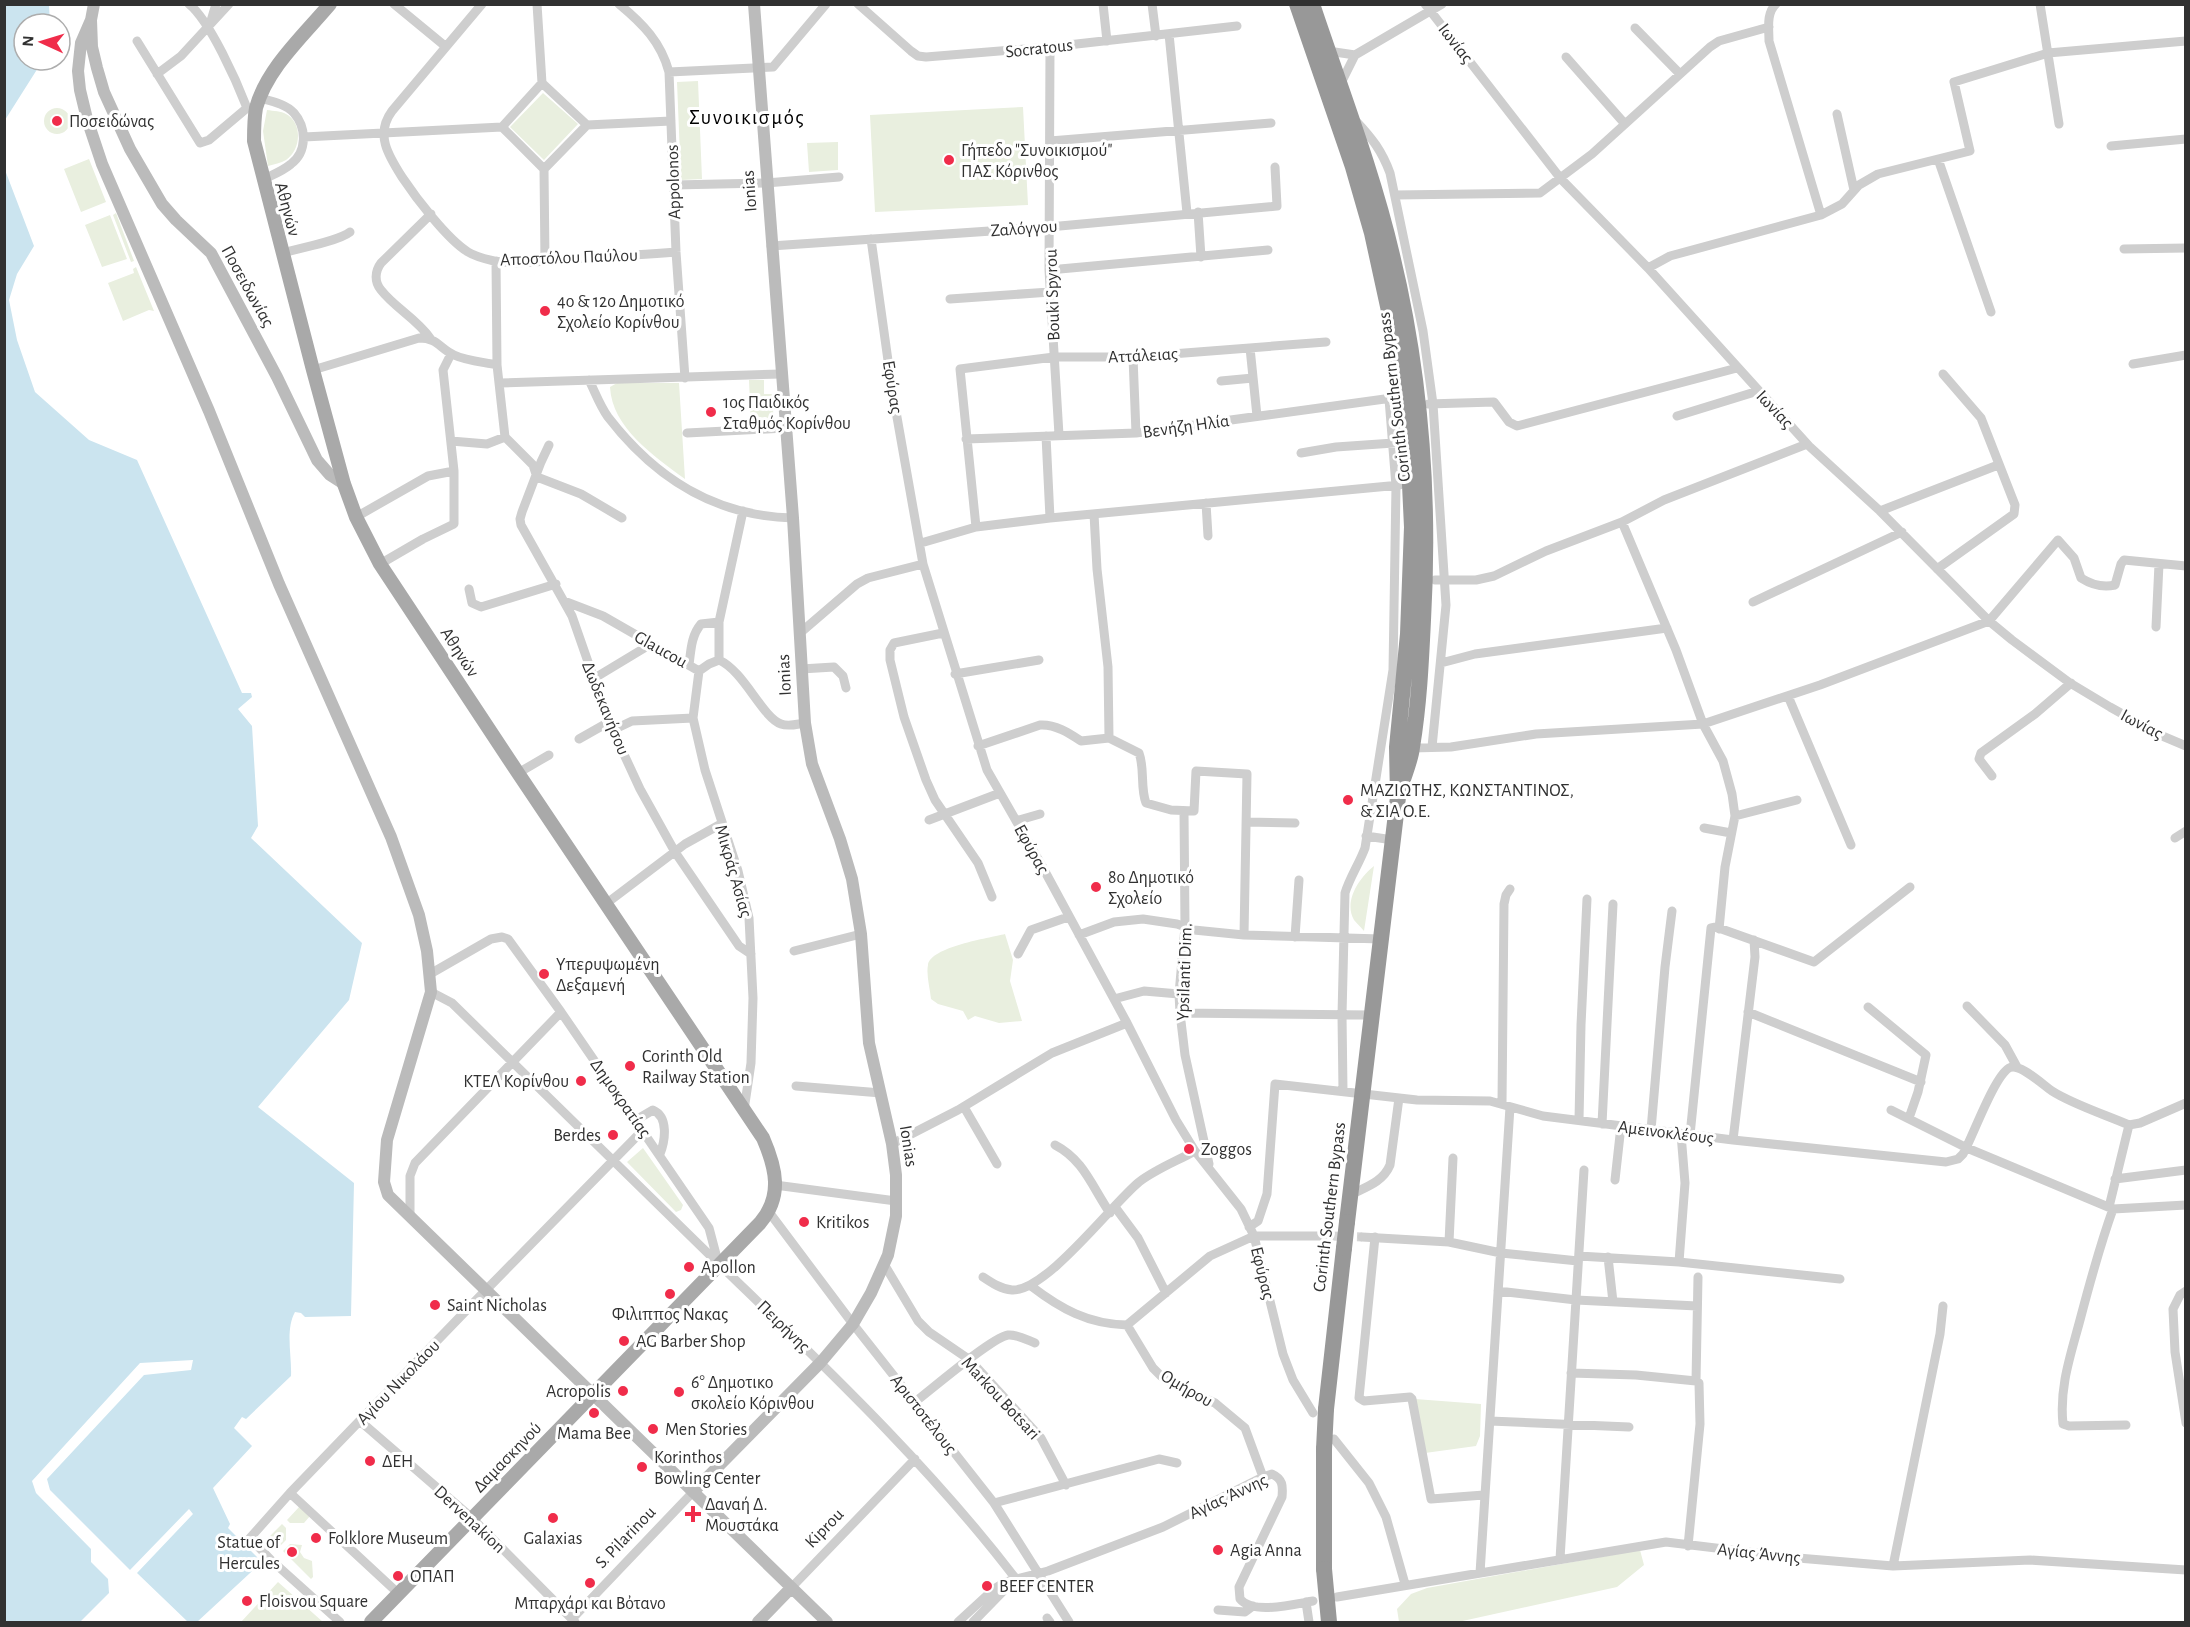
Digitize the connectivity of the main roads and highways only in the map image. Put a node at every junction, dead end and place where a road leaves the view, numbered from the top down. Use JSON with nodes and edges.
{"nodes":[{"id":1,"x":330,"y":4,"type":"edge"},
{"id":2,"x":1297,"y":4,"type":"edge"},
{"id":3,"x":1312,"y":4,"type":"edge"},
{"id":4,"x":1417,"y":482,"type":"junction"},
{"id":5,"x":1398,"y":797,"type":"junction"},
{"id":6,"x":719,"y":1264,"type":"joint"},
{"id":7,"x":371,"y":1623,"type":"edge"},
{"id":8,"x":1329,"y":1623,"type":"edge"}],
"edges":[{"from":1,"to":6,"type":"main road","name":"Αθηνών"},
{"from":2,"to":4,"type":"highway","name":"Corinth Southern Bypass"},
{"from":3,"to":4,"type":"highway","name":"Corinth Southern Bypass"},
{"from":4,"to":5,"type":"highway","name":"Corinth Southern Bypass"},
{"from":4,"to":5,"type":"highway","name":"Corinth Southern Bypass"},
{"from":5,"to":8,"type":"highway","name":"Corinth Southern Bypass","bridge":true},
{"from":6,"to":7,"type":"main road","name":"Δαμασκηνού"}]}
